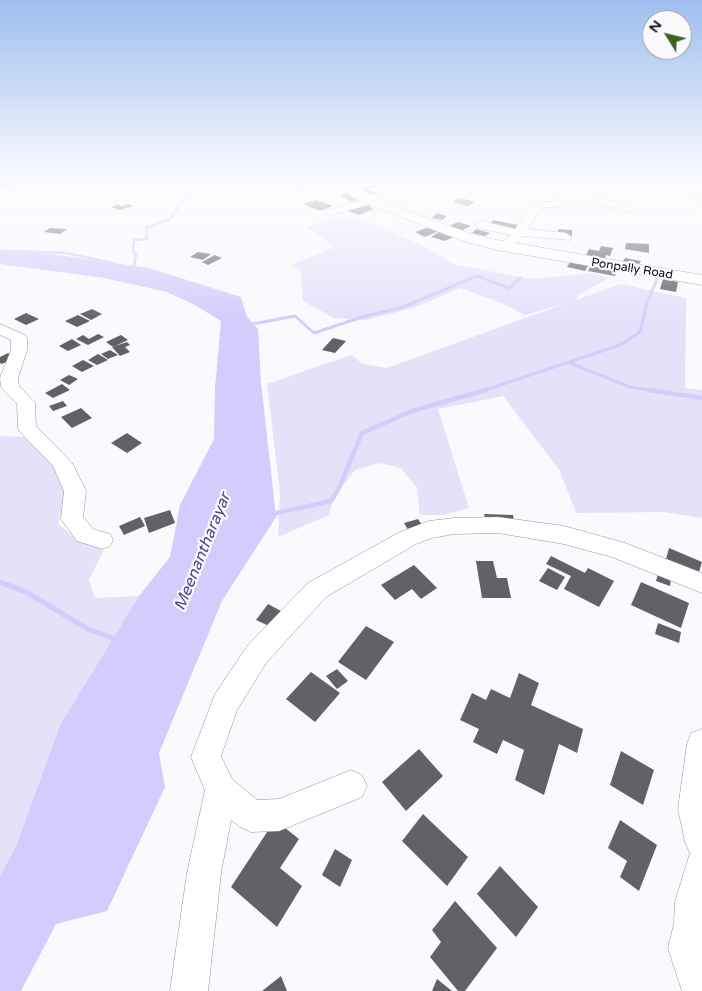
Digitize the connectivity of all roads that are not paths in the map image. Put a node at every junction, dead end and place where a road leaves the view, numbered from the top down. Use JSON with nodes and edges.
{"nodes":[{"id":1,"x":446,"y":229,"type":"edge"},
{"id":2,"x":504,"y":229,"type":"edge"},
{"id":3,"x":521,"y":229,"type":"edge"},
{"id":4,"x":519,"y":232,"type":"junction"},
{"id":5,"x":566,"y":237,"type":"dead end"},
{"id":6,"x":505,"y":247,"type":"junction"},
{"id":7,"x":702,"y":280,"type":"edge"},
{"id":8,"x":0,"y":329,"type":"edge"},
{"id":9,"x":5,"y":384,"type":"edge"},
{"id":10,"x":102,"y":540,"type":"dead end"},
{"id":11,"x":702,"y":582,"type":"edge"},
{"id":12,"x":702,"y":744,"type":"edge"},
{"id":13,"x":351,"y":786,"type":"dead end"},
{"id":14,"x":221,"y":790,"type":"junction"},
{"id":15,"x":702,"y":842,"type":"edge"},
{"id":16,"x":702,"y":865,"type":"edge"},
{"id":17,"x":189,"y":991,"type":"edge"},
{"id":18,"x":701,"y":991,"type":"edge"}],
"edges":[{"from":1,"to":6,"type":"main road","name":"Ponpally Road"},
{"from":2,"to":4,"type":"street"},
{"from":3,"to":4,"type":"street"},
{"from":4,"to":5,"type":"street"},
{"from":4,"to":6,"type":"street"},
{"from":6,"to":7,"type":"main road","name":"Ponpally Road"},
{"from":8,"to":9,"type":"street"},
{"from":9,"to":10,"type":"street"},
{"from":11,"to":14,"type":"street"},
{"from":12,"to":15,"type":"street"},
{"from":13,"to":14,"type":"street"},
{"from":14,"to":17,"type":"street"},
{"from":16,"to":18,"type":"street"}]}
